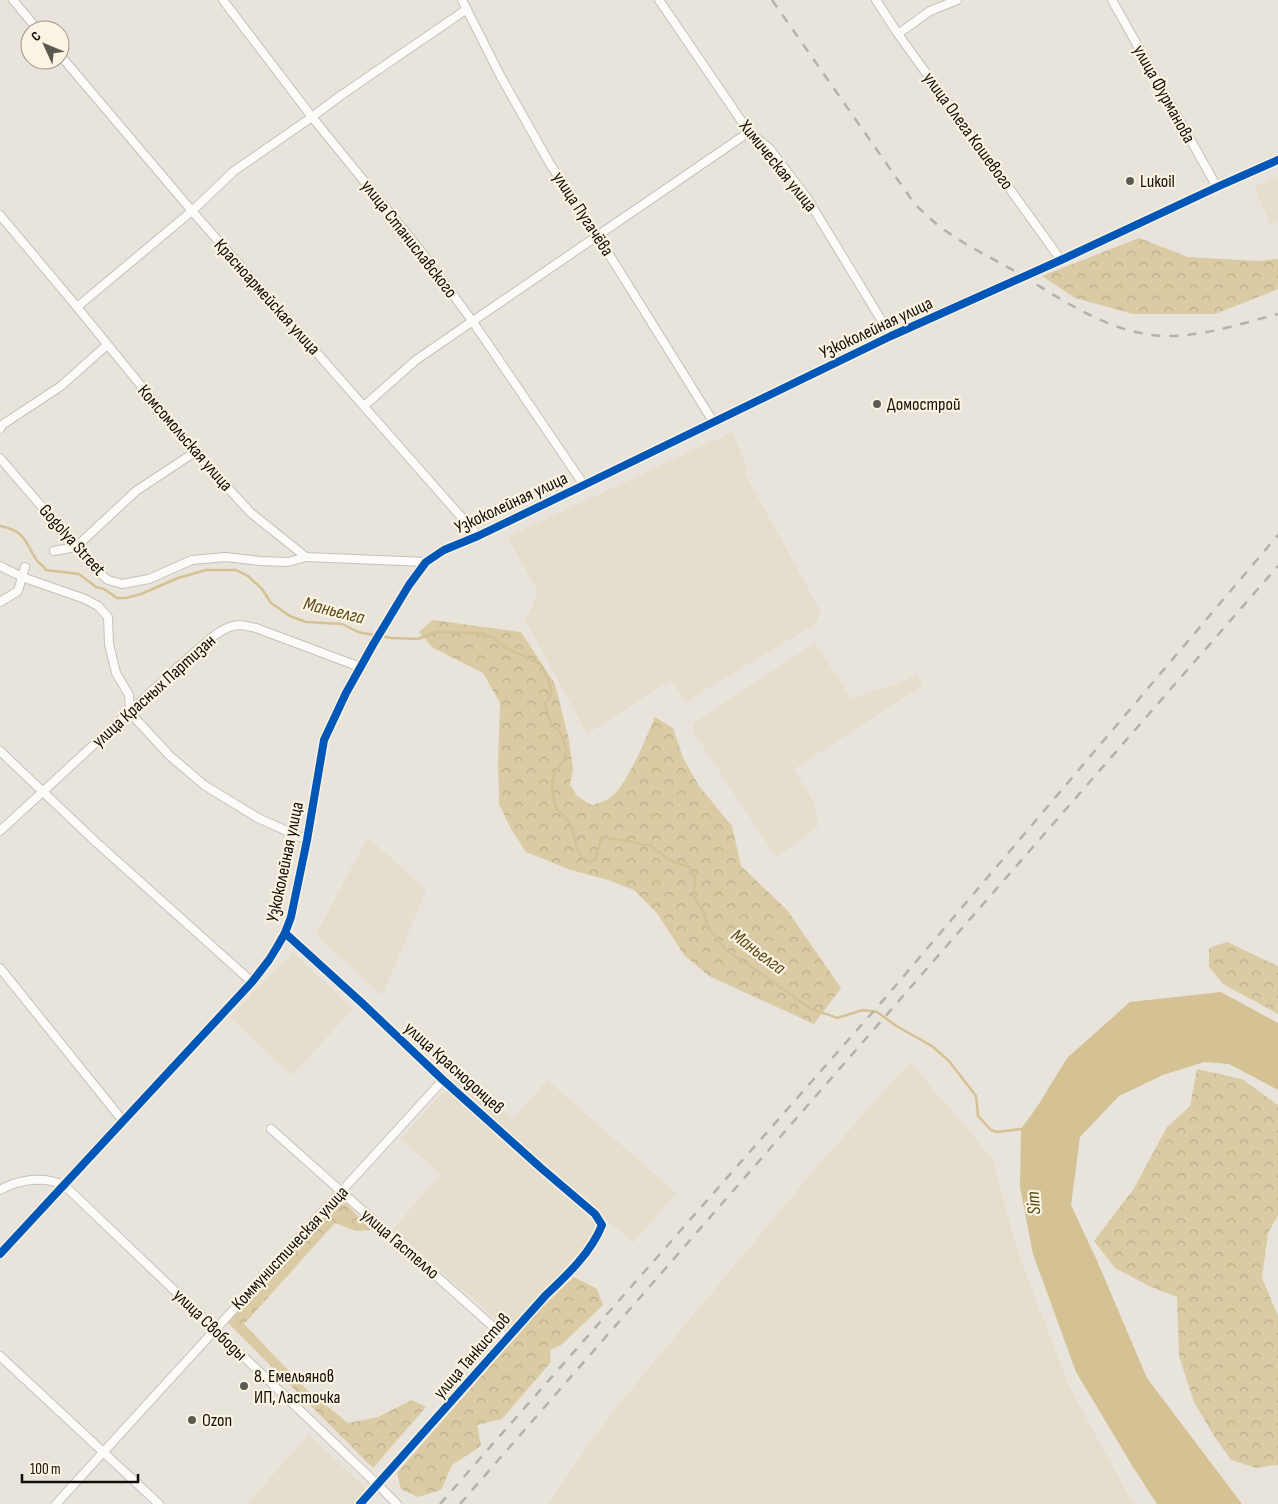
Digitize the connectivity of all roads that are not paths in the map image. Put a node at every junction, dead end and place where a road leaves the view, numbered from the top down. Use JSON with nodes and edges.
{"nodes":[{"id":1,"x":13,"y":0,"type":"edge"},
{"id":2,"x":223,"y":0,"type":"edge"},
{"id":3,"x":462,"y":0,"type":"edge"},
{"id":4,"x":659,"y":0,"type":"edge"},
{"id":5,"x":876,"y":0,"type":"edge"},
{"id":6,"x":957,"y":0,"type":"edge"},
{"id":7,"x":1112,"y":0,"type":"edge"},
{"id":8,"x":467,"y":9,"type":"junction"},
{"id":9,"x":30,"y":20,"type":"edge"},
{"id":10,"x":898,"y":34,"type":"junction"},
{"id":11,"x":70,"y":67,"type":"edge"},
{"id":12,"x":312,"y":117,"type":"junction"},
{"id":13,"x":749,"y":132,"type":"junction"},
{"id":14,"x":1278,"y":160,"type":"edge"},
{"id":15,"x":1216,"y":187,"type":"junction"},
{"id":16,"x":192,"y":211,"type":"junction"},
{"id":17,"x":0,"y":215,"type":"edge"},
{"id":18,"x":597,"y":235,"type":"junction"},
{"id":19,"x":1061,"y":260,"type":"junction"},
{"id":20,"x":77,"y":307,"type":"junction"},
{"id":21,"x":473,"y":322,"type":"junction"},
{"id":22,"x":892,"y":336,"type":"junction"},
{"id":23,"x":107,"y":345,"type":"junction"},
{"id":24,"x":364,"y":406,"type":"junction"},
{"id":25,"x":714,"y":423,"type":"junction"},
{"id":26,"x":0,"y":428,"type":"edge"},
{"id":27,"x":195,"y":452,"type":"junction"},
{"id":28,"x":0,"y":458,"type":"edge"},
{"id":29,"x":584,"y":485,"type":"junction"},
{"id":30,"x":478,"y":536,"type":"junction"},
{"id":31,"x":76,"y":547,"type":"junction"},
{"id":32,"x":54,"y":551,"type":"dead end"},
{"id":33,"x":306,"y":557,"type":"junction"},
{"id":34,"x":426,"y":562,"type":"junction"},
{"id":35,"x":0,"y":566,"type":"edge"},
{"id":36,"x":25,"y":567,"type":"dead end"},
{"id":37,"x":22,"y":577,"type":"junction"},
{"id":38,"x":0,"y":602,"type":"edge"},
{"id":39,"x":360,"y":667,"type":"junction"},
{"id":40,"x":130,"y":710,"type":"junction"},
{"id":41,"x":0,"y":751,"type":"edge"},
{"id":42,"x":43,"y":792,"type":"junction"},
{"id":43,"x":0,"y":831,"type":"edge"},
{"id":44,"x":307,"y":840,"type":"junction"},
{"id":45,"x":285,"y":933,"type":"junction"},
{"id":46,"x":0,"y":968,"type":"edge"},
{"id":47,"x":252,"y":982,"type":"junction"},
{"id":48,"x":443,"y":1080,"type":"junction"},
{"id":49,"x":123,"y":1121,"type":"junction"},
{"id":50,"x":271,"y":1129,"type":"dead end"},
{"id":51,"x":64,"y":1185,"type":"junction"},
{"id":52,"x":0,"y":1190,"type":"edge"},
{"id":53,"x":341,"y":1192,"type":"junction"},
{"id":54,"x":602,"y":1225,"type":"joint"},
{"id":55,"x":0,"y":1254,"type":"edge"},
{"id":56,"x":214,"y":1330,"type":"junction"},
{"id":57,"x":507,"y":1339,"type":"junction"},
{"id":58,"x":0,"y":1356,"type":"edge"},
{"id":59,"x":104,"y":1452,"type":"junction"},
{"id":60,"x":378,"y":1485,"type":"junction"},
{"id":61,"x":56,"y":1504,"type":"edge"},
{"id":62,"x":159,"y":1504,"type":"edge"},
{"id":63,"x":360,"y":1504,"type":"edge"},
{"id":64,"x":397,"y":1504,"type":"edge"}],
"edges":[{"from":1,"to":9,"type":"street"},
{"from":2,"to":12,"type":"street","name":"улица Станиславского"},
{"from":3,"to":8,"type":"street","name":"улица Пугачёва"},
{"from":4,"to":13,"type":"street","name":"Химическая улица"},
{"from":5,"to":10,"type":"street","name":"улица Олега Кошевого"},
{"from":6,"to":10,"type":"street"},
{"from":7,"to":15,"type":"street","name":"улица Фурманова"},
{"from":8,"to":12,"type":"street"},
{"from":8,"to":18,"type":"street","name":"улица Пугачёва"},
{"from":10,"to":19,"type":"street","name":"улица Олега Кошевого"},
{"from":11,"to":16,"type":"street","name":"Красноармейская улица"},
{"from":12,"to":16,"type":"street"},
{"from":12,"to":21,"type":"street","name":"улица Станиславского"},
{"from":13,"to":18,"type":"street"},
{"from":13,"to":22,"type":"street","name":"Химическая улица"},
{"from":14,"to":15,"type":"street","name":"Узкоколейная улица"},
{"from":15,"to":19,"type":"street","name":"Узкоколейная улица"},
{"from":16,"to":20,"type":"street"},
{"from":16,"to":24,"type":"street","name":"Красноармейская улица"},
{"from":17,"to":20,"type":"street","name":"Комсомольская улица"},
{"from":18,"to":21,"type":"street"},
{"from":18,"to":25,"type":"street","name":"улица Пугачёва"},
{"from":19,"to":22,"type":"street","name":"Узкоколейная улица"},
{"from":20,"to":23,"type":"street","name":"Комсомольская улица"},
{"from":21,"to":24,"type":"street"},
{"from":21,"to":29,"type":"street","name":"улица Станиславского"},
{"from":22,"to":25,"type":"street","name":"Узкоколейная улица"},
{"from":23,"to":26,"type":"street"},
{"from":23,"to":27,"type":"street","name":"Комсомольская улица"},
{"from":24,"to":30,"type":"street","name":"Красноармейская улица"},
{"from":25,"to":29,"type":"street","name":"Узкоколейная улица"},
{"from":27,"to":31,"type":"street"},
{"from":27,"to":33,"type":"street","name":"Комсомольская улица"},
{"from":28,"to":31,"type":"street","name":"Gogolya Street"},
{"from":29,"to":30,"type":"street","name":"Узкоколейная улица"},
{"from":30,"to":34,"type":"street","name":"Узкоколейная улица"},
{"from":31,"to":32,"type":"street"},
{"from":31,"to":33,"type":"street","name":"Gogolya Street"},
{"from":33,"to":34,"type":"street"},
{"from":34,"to":39,"type":"street","name":"Узкоколейная улица"},
{"from":35,"to":37,"type":"street"},
{"from":36,"to":37,"type":"street"},
{"from":37,"to":38,"type":"street"},
{"from":37,"to":40,"type":"street"},
{"from":39,"to":40,"type":"street","name":"улица Красных Партизан"},
{"from":39,"to":44,"type":"street","name":"Узкоколейная улица"},
{"from":40,"to":42,"type":"street","name":"улица Красных Партизан"},
{"from":40,"to":44,"type":"street"},
{"from":41,"to":42,"type":"street"},
{"from":42,"to":43,"type":"street","name":"улица Красных Партизан"},
{"from":42,"to":47,"type":"street"},
{"from":44,"to":45,"type":"street","name":"Узкоколейная улица"},
{"from":45,"to":47,"type":"street","name":"Узкоколейная улица"},
{"from":45,"to":48,"type":"street","name":"улица Краснодонцев"},
{"from":46,"to":49,"type":"street"},
{"from":47,"to":49,"type":"street","name":"Узкоколейная улица"},
{"from":48,"to":53,"type":"street","name":"Коммунистическая улица"},
{"from":48,"to":54,"type":"street","name":"улица Краснодонцев"},
{"from":49,"to":51,"type":"street","name":"Узкоколейная улица"},
{"from":50,"to":53,"type":"street","name":"улица Гастелло"},
{"from":51,"to":52,"type":"street"},
{"from":51,"to":55,"type":"street","name":"Узкоколейная улица"},
{"from":51,"to":56,"type":"street","name":"улица Свободы"},
{"from":53,"to":56,"type":"street","name":"Коммунистическая улица"},
{"from":53,"to":57,"type":"street","name":"улица Гастелло"},
{"from":54,"to":57,"type":"street","name":"улица Танкистов"},
{"from":56,"to":59,"type":"street","name":"Коммунистическая улица"},
{"from":56,"to":60,"type":"street","name":"улица Свободы"},
{"from":57,"to":60,"type":"street","name":"улица Танкистов"},
{"from":58,"to":59,"type":"street"},
{"from":59,"to":61,"type":"street","name":"Коммунистическая улица"},
{"from":59,"to":62,"type":"street"},
{"from":60,"to":63,"type":"street","name":"улица Танкистов"},
{"from":60,"to":64,"type":"street","name":"улица Свободы"}]}
